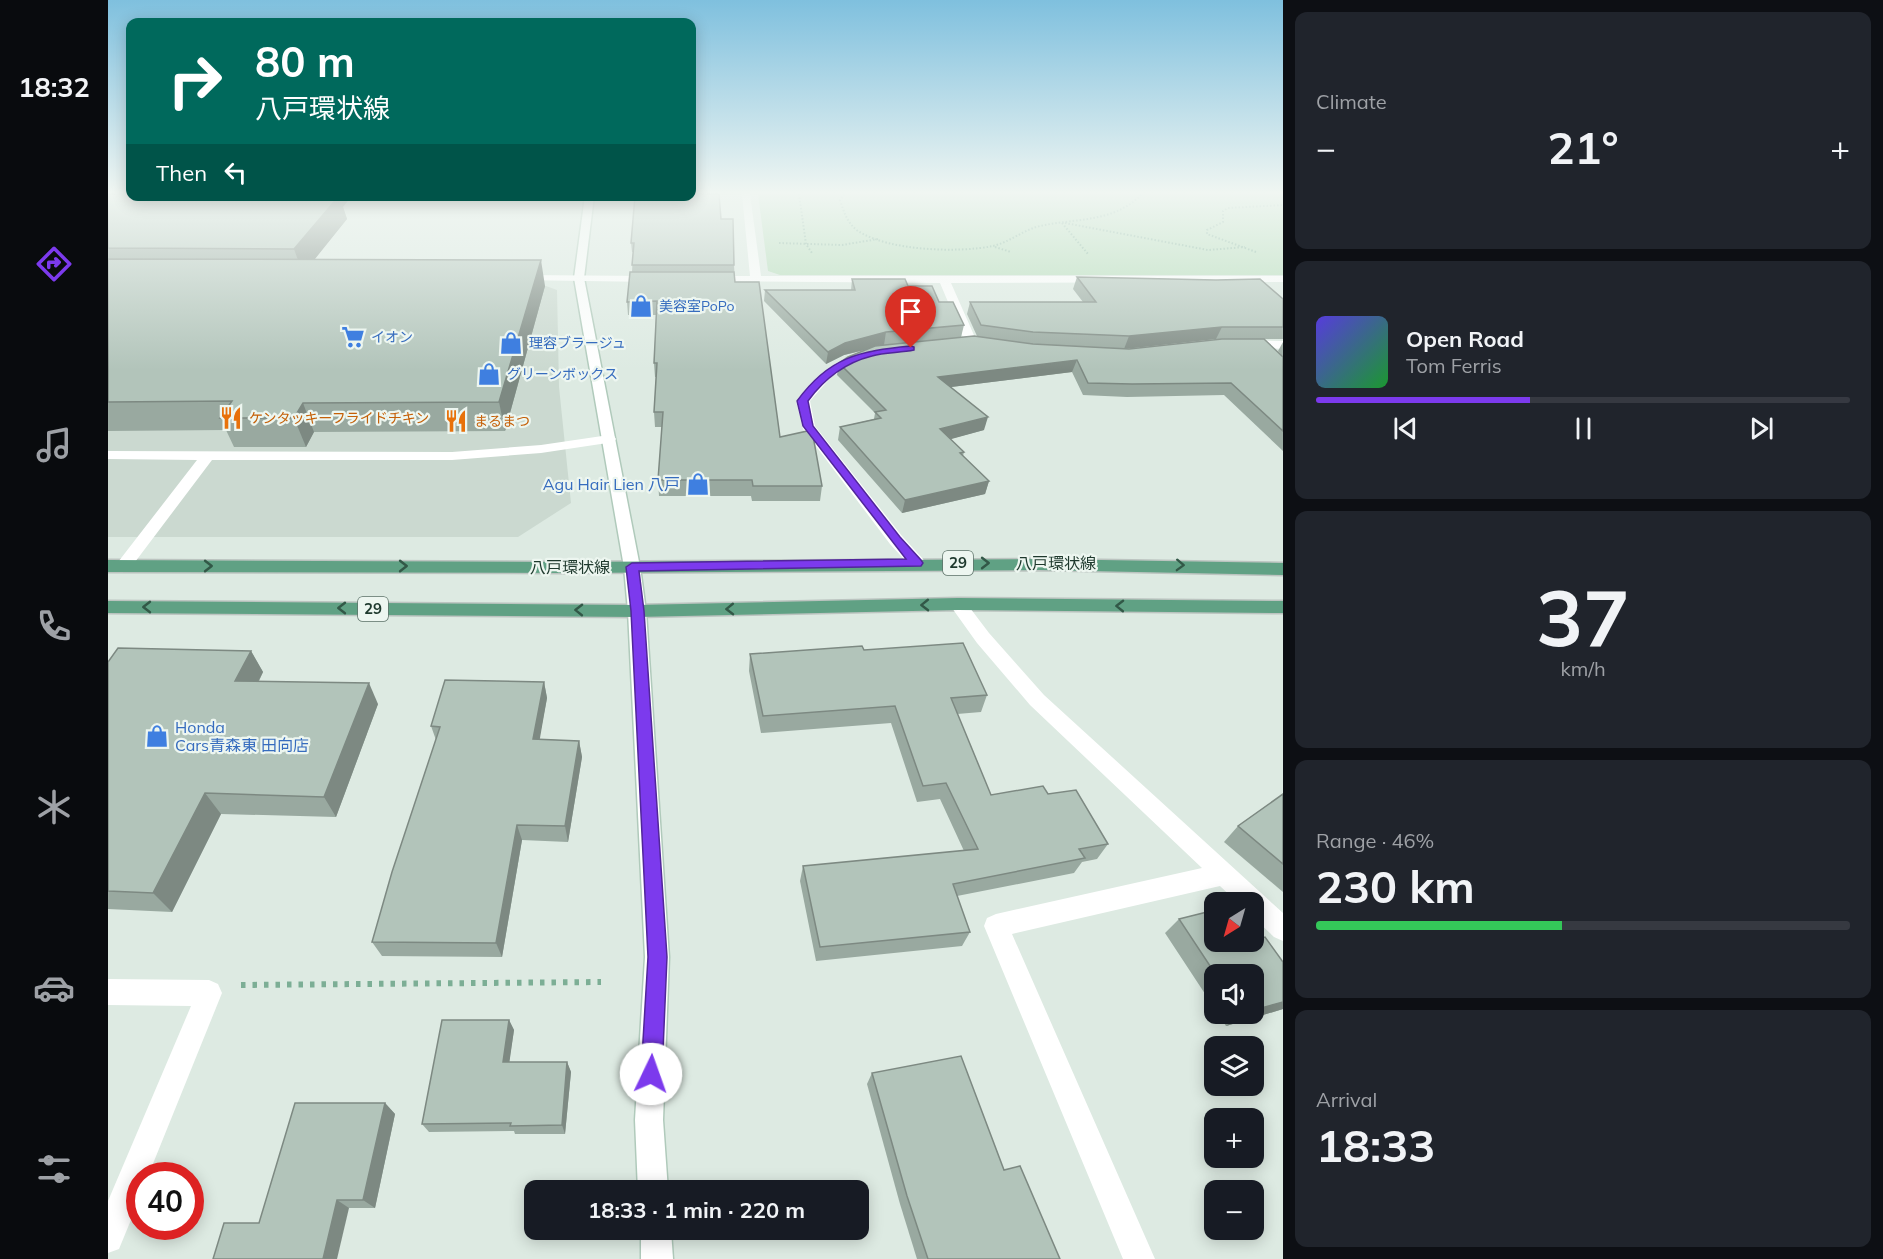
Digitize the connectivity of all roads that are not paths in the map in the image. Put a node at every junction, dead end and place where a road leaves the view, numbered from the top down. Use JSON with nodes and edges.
{"nodes":[{"id":1,"x":582,"y":253,"type":"edge"},
{"id":2,"x":753,"y":253,"type":"edge"},
{"id":3,"x":579,"y":278,"type":"junction"},
{"id":4,"x":515,"y":279,"type":"edge"},
{"id":5,"x":666,"y":279,"type":"edge"},
{"id":6,"x":700,"y":279,"type":"edge"},
{"id":7,"x":1283,"y":279,"type":"edge"},
{"id":8,"x":756,"y":280,"type":"junction"},
{"id":9,"x":944,"y":280,"type":"junction"},
{"id":10,"x":971,"y":343,"type":"edge"},
{"id":11,"x":1261,"y":344,"type":"junction"},
{"id":12,"x":1239,"y":345,"type":"edge"},
{"id":13,"x":1283,"y":345,"type":"edge"},
{"id":14,"x":870,"y":353,"type":"edge"},
{"id":15,"x":1276,"y":358,"type":"edge"},
{"id":16,"x":609,"y":439,"type":"junction"},
{"id":17,"x":108,"y":455,"type":"edge"},
{"id":18,"x":208,"y":455,"type":"junction"},
{"id":19,"x":917,"y":563,"type":"junction"},
{"id":20,"x":115,"y":566,"type":"edge"},
{"id":21,"x":632,"y":567,"type":"junction"},
{"id":22,"x":1283,"y":569,"type":"edge"},
{"id":23,"x":958,"y":604,"type":"junction"},
{"id":24,"x":108,"y":607,"type":"edge"},
{"id":25,"x":1283,"y":607,"type":"edge"},
{"id":26,"x":637,"y":611,"type":"junction"},
{"id":27,"x":1224,"y":874,"type":"junction"},
{"id":28,"x":1283,"y":929,"type":"edge"},
{"id":29,"x":108,"y":992,"type":"edge"},
{"id":30,"x":652,"y":1180,"type":"edge"},
{"id":31,"x":108,"y":1238,"type":"edge"},
{"id":32,"x":656,"y":1240,"type":"edge"},
{"id":33,"x":657,"y":1259,"type":"edge"},
{"id":34,"x":1139,"y":1259,"type":"edge"}],
"edges":[{"from":1,"to":3,"type":"street"},
{"from":2,"to":8,"type":"street"},
{"from":3,"to":4,"type":"street"},
{"from":3,"to":5,"type":"street"},
{"from":3,"to":16,"type":"street"},
{"from":6,"to":8,"type":"street"},
{"from":7,"to":9,"type":"street"},
{"from":8,"to":9,"type":"street"},
{"from":9,"to":10,"type":"street"},
{"from":11,"to":12,"type":"street"},
{"from":11,"to":13,"type":"street"},
{"from":11,"to":15,"type":"street"},
{"from":14,"to":19,"type":"street"},
{"from":16,"to":18,"type":"street"},
{"from":16,"to":21,"type":"street"},
{"from":17,"to":18,"type":"street"},
{"from":18,"to":20,"type":"street"},
{"from":19,"to":21,"type":"main road","name":"八戸環状線","number":"29"},
{"from":19,"to":22,"type":"main road","name":"八戸環状線","number":"29","one_way":true},
{"from":20,"to":21,"type":"main road","name":"八戸環状線","number":"29","one_way":true},
{"from":21,"to":26,"type":"street"},
{"from":25,"to":23,"type":"main road","number":"29","one_way":true},
{"from":23,"to":26,"type":"main road","number":"29","one_way":true},
{"from":23,"to":27,"type":"street"},
{"from":26,"to":24,"type":"main road","number":"29","one_way":true},
{"from":26,"to":30,"type":"street"},
{"from":27,"to":28,"type":"street"},
{"from":27,"to":34,"type":"street"},
{"from":29,"to":31,"type":"street"},
{"from":32,"to":33,"type":"street"}]}
